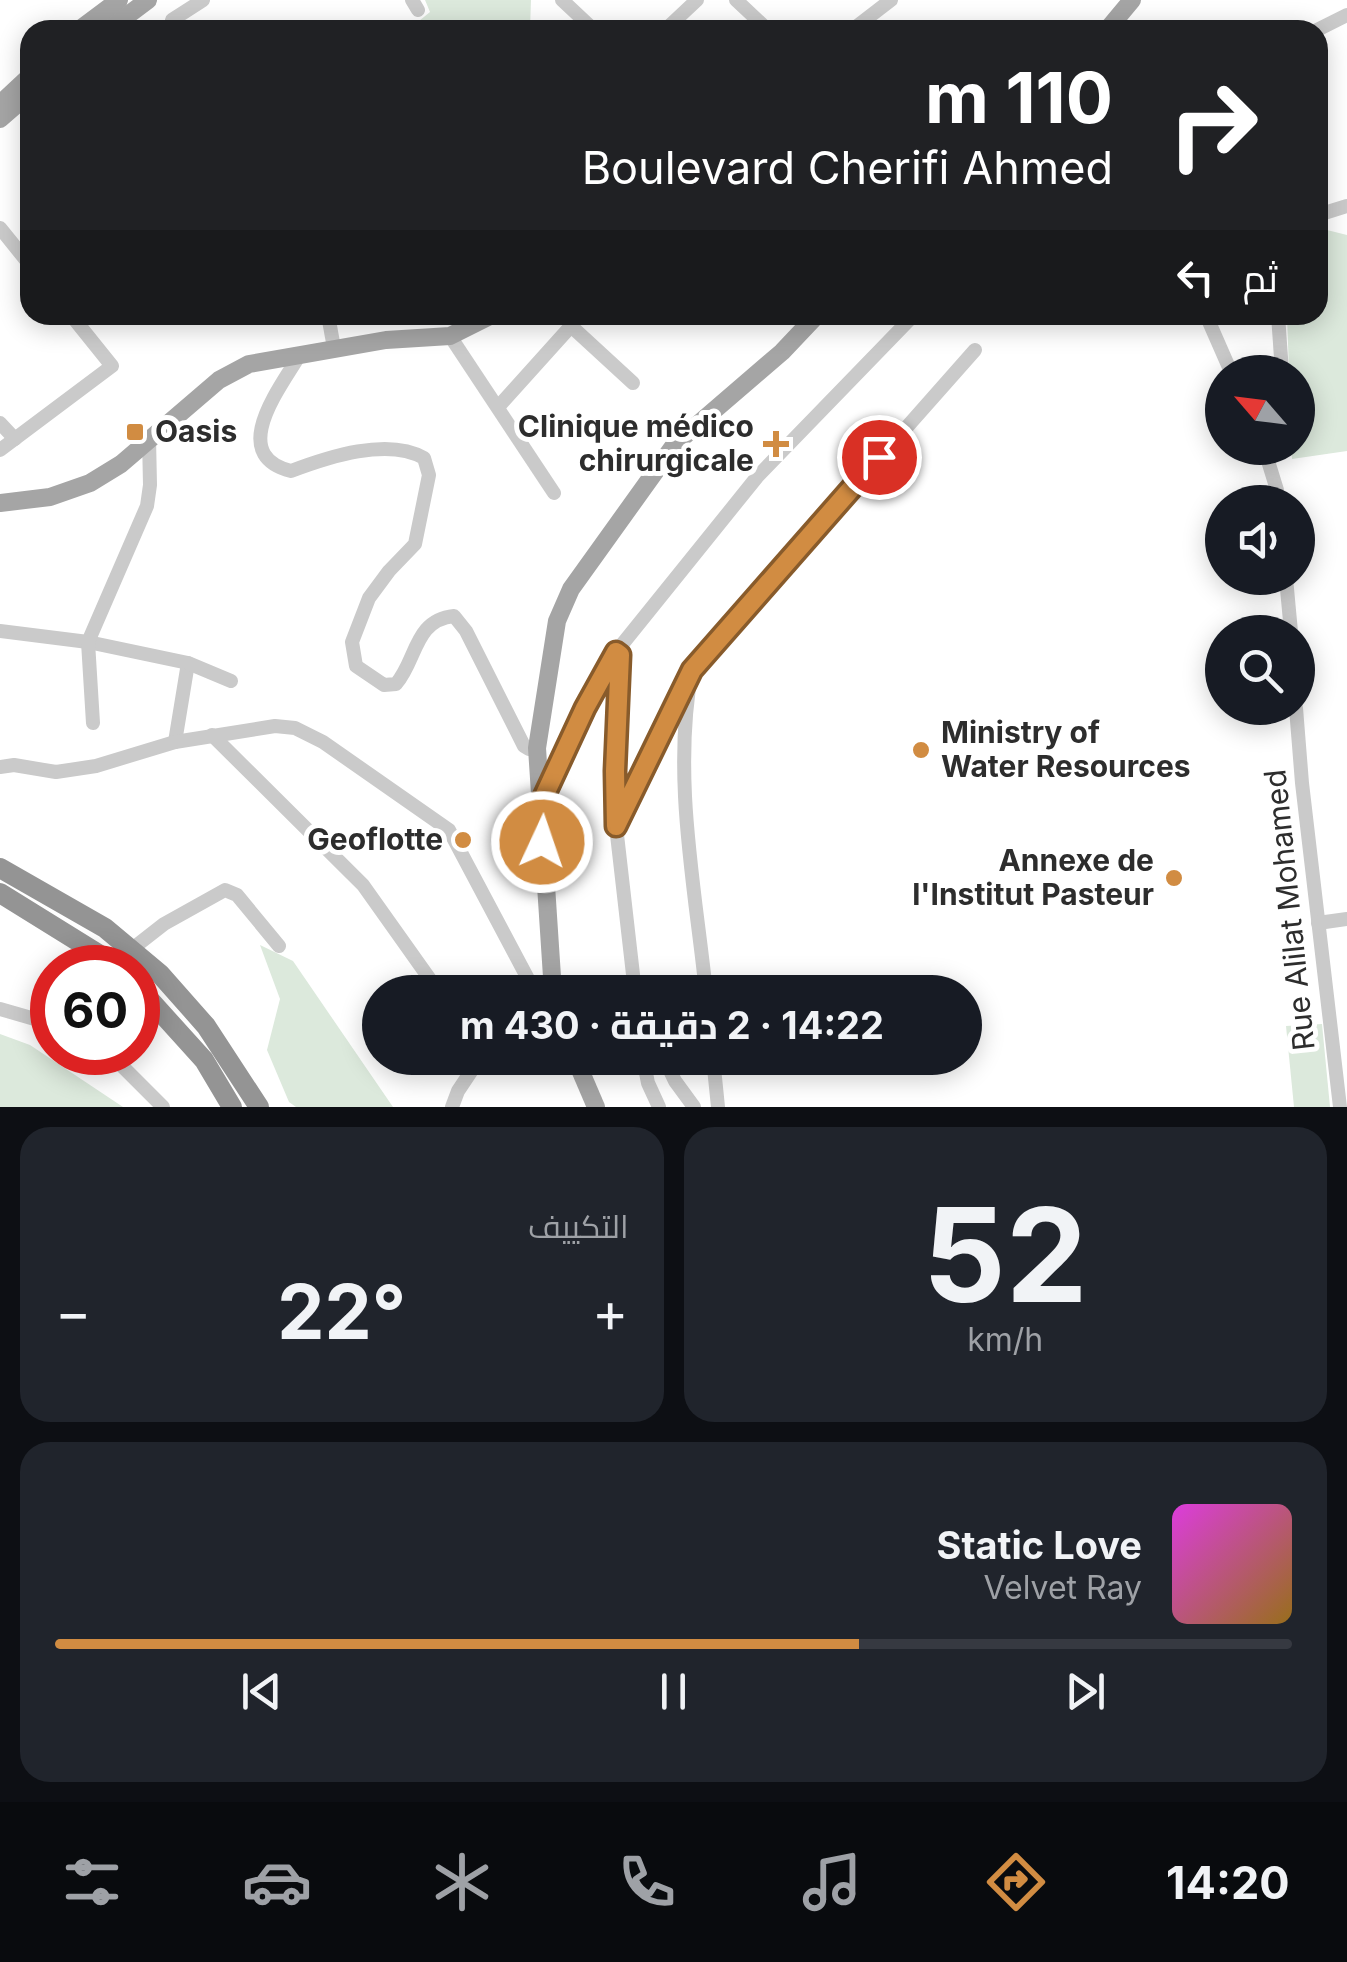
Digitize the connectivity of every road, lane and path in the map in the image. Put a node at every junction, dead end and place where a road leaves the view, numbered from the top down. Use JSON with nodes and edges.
{"nodes":[{"id":1,"x":119,"y":0,"type":"edge"},
{"id":2,"x":148,"y":0,"type":"edge"},
{"id":3,"x":203,"y":0,"type":"edge"},
{"id":4,"x":562,"y":0,"type":"edge"},
{"id":5,"x":697,"y":0,"type":"edge"},
{"id":6,"x":736,"y":0,"type":"edge"},
{"id":7,"x":891,"y":0,"type":"edge"},
{"id":8,"x":1132,"y":0,"type":"edge"},
{"id":9,"x":92,"y":20,"type":"edge"},
{"id":10,"x":121,"y":20,"type":"edge"},
{"id":11,"x":172,"y":20,"type":"edge"},
{"id":12,"x":583,"y":20,"type":"edge"},
{"id":13,"x":676,"y":20,"type":"edge"},
{"id":14,"x":757,"y":20,"type":"edge"},
{"id":15,"x":865,"y":20,"type":"edge"},
{"id":16,"x":1115,"y":20,"type":"edge"},
{"id":17,"x":20,"y":85,"type":"edge"},
{"id":18,"x":20,"y":102,"type":"edge"},
{"id":19,"x":0,"y":104,"type":"edge"},
{"id":20,"x":0,"y":120,"type":"edge"},
{"id":21,"x":0,"y":228,"type":"edge"},
{"id":22,"x":20,"y":253,"type":"edge"},
{"id":23,"x":78,"y":325,"type":"edge"},
{"id":24,"x":330,"y":325,"type":"edge"},
{"id":25,"x":472,"y":325,"type":"edge"},
{"id":26,"x":570,"y":325,"type":"edge"},
{"id":27,"x":579,"y":325,"type":"edge"},
{"id":28,"x":808,"y":325,"type":"edge"},
{"id":29,"x":904,"y":325,"type":"edge"},
{"id":30,"x":1210,"y":325,"type":"edge"},
{"id":31,"x":1279,"y":325,"type":"edge"},
{"id":32,"x":450,"y":336,"type":"junction"},
{"id":33,"x":334,"y":348,"type":"junction"},
{"id":34,"x":975,"y":350,"type":"dead end"},
{"id":35,"x":1224,"y":355,"type":"edge"},
{"id":36,"x":1281,"y":355,"type":"edge"},
{"id":37,"x":299,"y":356,"type":"junction"},
{"id":38,"x":634,"y":383,"type":"dead end"},
{"id":39,"x":498,"y":406,"type":"junction"},
{"id":40,"x":0,"y":423,"type":"edge"},
{"id":41,"x":14,"y":438,"type":"junction"},
{"id":42,"x":149,"y":438,"type":"junction"},
{"id":43,"x":0,"y":450,"type":"edge"},
{"id":44,"x":554,"y":493,"type":"dead end"},
{"id":45,"x":0,"y":502,"type":"edge"},
{"id":46,"x":0,"y":631,"type":"edge"},
{"id":47,"x":88,"y":642,"type":"junction"},
{"id":48,"x":616,"y":652,"type":"junction"},
{"id":49,"x":188,"y":663,"type":"junction"},
{"id":50,"x":692,"y":670,"type":"junction"},
{"id":51,"x":231,"y":681,"type":"dead end"},
{"id":52,"x":93,"y":723,"type":"dead end"},
{"id":53,"x":1298,"y":725,"type":"edge"},
{"id":54,"x":212,"y":736,"type":"junction"},
{"id":55,"x":175,"y":742,"type":"junction"},
{"id":56,"x":537,"y":748,"type":"junction"},
{"id":57,"x":0,"y":766,"type":"edge"},
{"id":58,"x":540,"y":805,"type":"junction"},
{"id":59,"x":616,"y":826,"type":"junction"},
{"id":60,"x":0,"y":868,"type":"edge"},
{"id":61,"x":0,"y":893,"type":"edge"},
{"id":62,"x":1347,"y":919,"type":"edge"},
{"id":63,"x":1318,"y":923,"type":"junction"},
{"id":64,"x":84,"y":945,"type":"edge"},
{"id":65,"x":127,"y":945,"type":"edge"},
{"id":66,"x":137,"y":945,"type":"edge"},
{"id":67,"x":279,"y":946,"type":"dead end"},
{"id":68,"x":160,"y":974,"type":"edge"},
{"id":69,"x":428,"y":975,"type":"edge"},
{"id":70,"x":526,"y":975,"type":"edge"},
{"id":71,"x":552,"y":975,"type":"edge"},
{"id":72,"x":633,"y":975,"type":"edge"},
{"id":73,"x":704,"y":975,"type":"edge"},
{"id":74,"x":0,"y":1008,"type":"edge"},
{"id":75,"x":160,"y":1011,"type":"edge"},
{"id":76,"x":30,"y":1017,"type":"edge"},
{"id":77,"x":131,"y":1075,"type":"edge"},
{"id":78,"x":468,"y":1075,"type":"edge"},
{"id":79,"x":582,"y":1075,"type":"edge"},
{"id":80,"x":646,"y":1075,"type":"edge"},
{"id":81,"x":672,"y":1075,"type":"edge"},
{"id":82,"x":715,"y":1075,"type":"edge"},
{"id":83,"x":163,"y":1107,"type":"edge"},
{"id":84,"x":232,"y":1107,"type":"edge"},
{"id":85,"x":259,"y":1107,"type":"edge"},
{"id":86,"x":452,"y":1107,"type":"edge"},
{"id":87,"x":596,"y":1107,"type":"edge"},
{"id":88,"x":659,"y":1107,"type":"edge"},
{"id":89,"x":694,"y":1107,"type":"edge"},
{"id":90,"x":718,"y":1107,"type":"edge"},
{"id":91,"x":1340,"y":1107,"type":"edge"}],
"edges":[{"from":1,"to":9,"type":"main road"},
{"from":2,"to":10,"type":"main road"},
{"from":3,"to":11,"type":"street"},
{"from":4,"to":12,"type":"street"},
{"from":5,"to":13,"type":"street"},
{"from":6,"to":14,"type":"street"},
{"from":7,"to":15,"type":"street"},
{"from":8,"to":16,"type":"main road"},
{"from":17,"to":19,"type":"main road"},
{"from":18,"to":20,"type":"main road"},
{"from":21,"to":22,"type":"street"},
{"from":23,"to":41,"type":"street"},
{"from":24,"to":33,"type":"street"},
{"from":25,"to":32,"type":"main road"},
{"from":26,"to":39,"type":"street"},
{"from":27,"to":38,"type":"street"},
{"from":28,"to":56,"type":"main road"},
{"from":29,"to":48,"type":"street"},
{"from":30,"to":35,"type":"street"},
{"from":31,"to":36,"type":"street"},
{"from":32,"to":33,"type":"main road"},
{"from":32,"to":39,"type":"street"},
{"from":33,"to":37,"type":"main road"},
{"from":34,"to":50,"type":"street"},
{"from":37,"to":42,"type":"main road"},
{"from":37,"to":56,"type":"street"},
{"from":39,"to":44,"type":"street"},
{"from":40,"to":41,"type":"street"},
{"from":41,"to":43,"type":"street"},
{"from":42,"to":45,"type":"main road"},
{"from":42,"to":47,"type":"street"},
{"from":46,"to":47,"type":"street"},
{"from":47,"to":49,"type":"street"},
{"from":47,"to":52,"type":"street"},
{"from":48,"to":58,"type":"street"},
{"from":48,"to":59,"type":"street"},
{"from":49,"to":51,"type":"street"},
{"from":49,"to":55,"type":"street"},
{"from":50,"to":59,"type":"street"},
{"from":50,"to":73,"type":"street"},
{"from":53,"to":63,"type":"street","name":"Rue Alilat Mohamed"},
{"from":54,"to":55,"type":"street"},
{"from":54,"to":69,"type":"street"},
{"from":54,"to":70,"type":"street"},
{"from":55,"to":57,"type":"street"},
{"from":56,"to":58,"type":"main road"},
{"from":58,"to":71,"type":"main road"},
{"from":59,"to":72,"type":"street"},
{"from":60,"to":65,"type":"highway"},
{"from":61,"to":64,"type":"highway"},
{"from":62,"to":63,"type":"street"},
{"from":63,"to":91,"type":"street","name":"Rue Alilat Mohamed"},
{"from":66,"to":67,"type":"street"},
{"from":68,"to":85,"type":"highway"},
{"from":74,"to":76,"type":"street"},
{"from":75,"to":84,"type":"highway"},
{"from":77,"to":83,"type":"street"},
{"from":78,"to":86,"type":"street"},
{"from":79,"to":87,"type":"main road"},
{"from":80,"to":88,"type":"street"},
{"from":81,"to":89,"type":"street"},
{"from":82,"to":90,"type":"street"}]}
